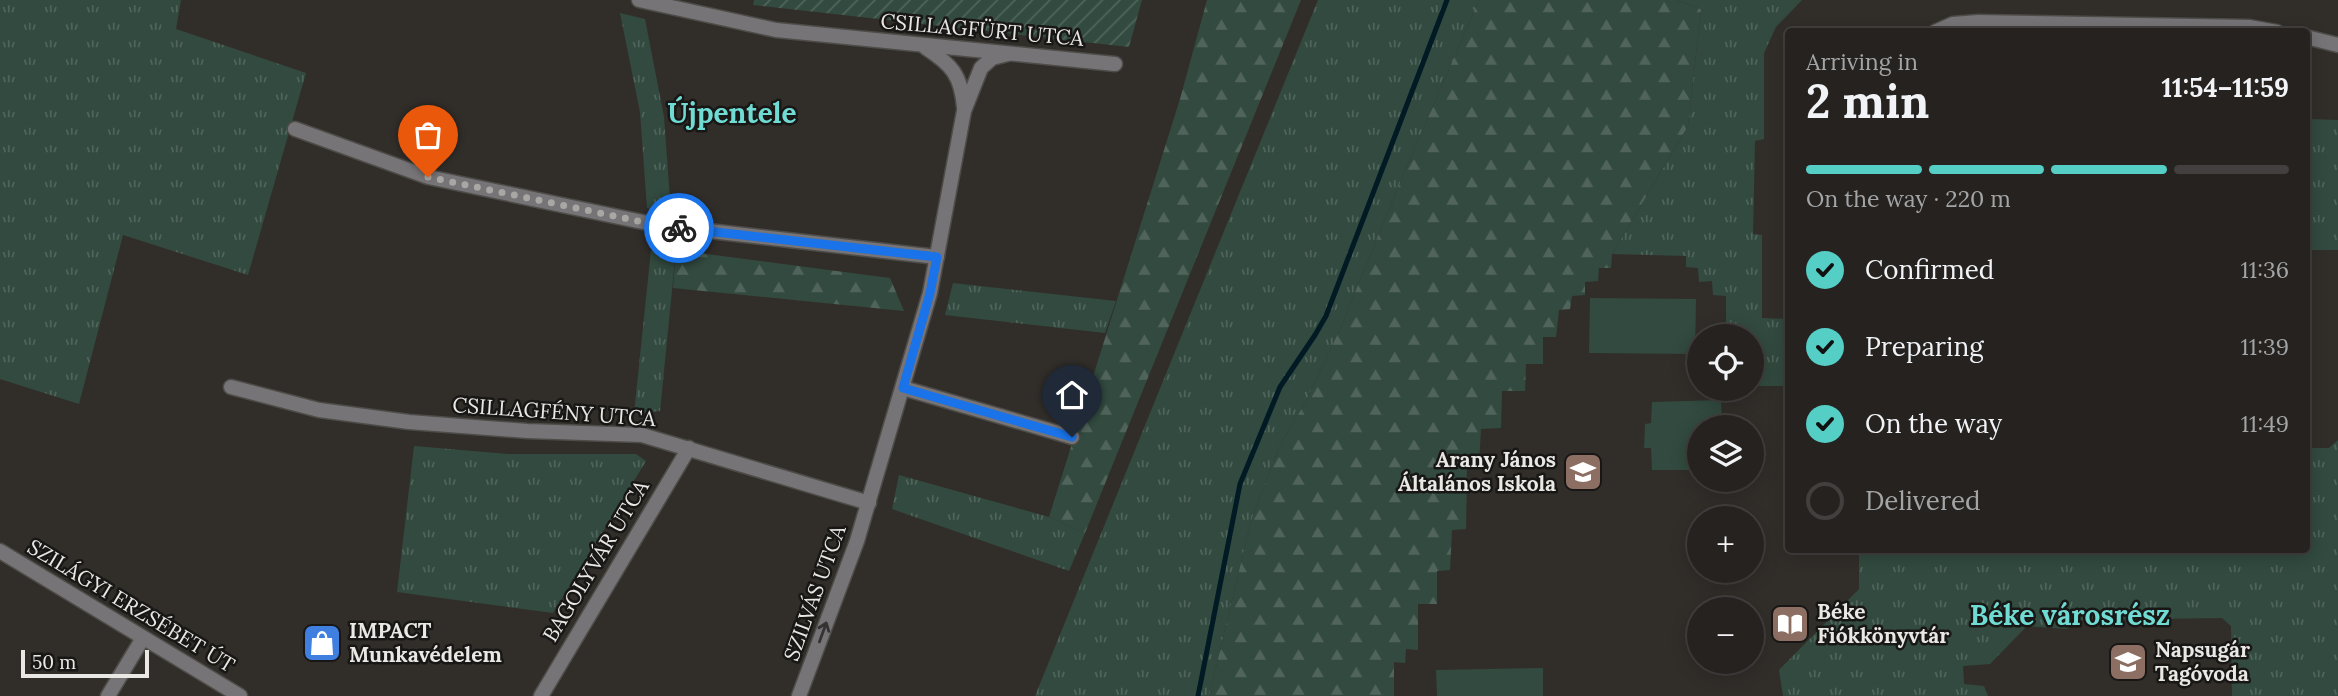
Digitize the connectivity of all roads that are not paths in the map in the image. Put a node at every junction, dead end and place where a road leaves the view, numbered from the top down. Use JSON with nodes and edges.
{"nodes":[{"id":1,"x":639,"y":0,"type":"edge"},
{"id":2,"x":1944,"y":28,"type":"edge"},
{"id":3,"x":2071,"y":28,"type":"edge"},
{"id":4,"x":2255,"y":28,"type":"edge"},
{"id":5,"x":2310,"y":38,"type":"edge"},
{"id":6,"x":2338,"y":45,"type":"edge"},
{"id":7,"x":921,"y":46,"type":"junction"},
{"id":8,"x":1008,"y":54,"type":"junction"},
{"id":9,"x":1115,"y":64,"type":"dead end"},
{"id":10,"x":964,"y":111,"type":"junction"},
{"id":11,"x":295,"y":129,"type":"dead end"},
{"id":12,"x":937,"y":257,"type":"junction"},
{"id":13,"x":230,"y":387,"type":"dead end"},
{"id":14,"x":903,"y":388,"type":"junction"},
{"id":15,"x":1072,"y":437,"type":"dead end"},
{"id":16,"x":689,"y":447,"type":"junction"},
{"id":17,"x":869,"y":503,"type":"junction"},
{"id":18,"x":0,"y":551,"type":"edge"},
{"id":19,"x":143,"y":638,"type":"junction"},
{"id":20,"x":108,"y":696,"type":"edge"},
{"id":21,"x":240,"y":696,"type":"edge"},
{"id":22,"x":541,"y":696,"type":"edge"},
{"id":23,"x":799,"y":696,"type":"edge"}],
"edges":[{"from":1,"to":7,"type":"street","name":"CSILLAGFÜRT UTCA"},
{"from":2,"to":3,"type":"street"},
{"from":3,"to":4,"type":"street"},
{"from":5,"to":6,"type":"street"},
{"from":7,"to":8,"type":"street","name":"CSILLAGFÜRT UTCA"},
{"from":7,"to":10,"type":"street"},
{"from":8,"to":9,"type":"street","name":"CSILLAGFÜRT UTCA"},
{"from":8,"to":10,"type":"street"},
{"from":10,"to":12,"type":"street","name":"SZILVÁS UTCA"},
{"from":11,"to":12,"type":"street"},
{"from":12,"to":14,"type":"street","name":"SZILVÁS UTCA"},
{"from":13,"to":16,"type":"street","name":"CSILLAGFÉNY UTCA"},
{"from":14,"to":15,"type":"street"},
{"from":14,"to":17,"type":"street","name":"SZILVÁS UTCA"},
{"from":16,"to":17,"type":"street","name":"CSILLAGFÉNY UTCA"},
{"from":16,"to":22,"type":"street","name":"BAGOLYVÁR UTCA"},
{"from":23,"to":17,"type":"street","name":"SZILVÁS UTCA","one_way":true},
{"from":18,"to":19,"type":"street","name":"SZILÁGYI ERZSÉBET ÚT"},
{"from":19,"to":20,"type":"street"},
{"from":19,"to":21,"type":"street","name":"SZILÁGYI ERZSÉBET ÚT"}]}
